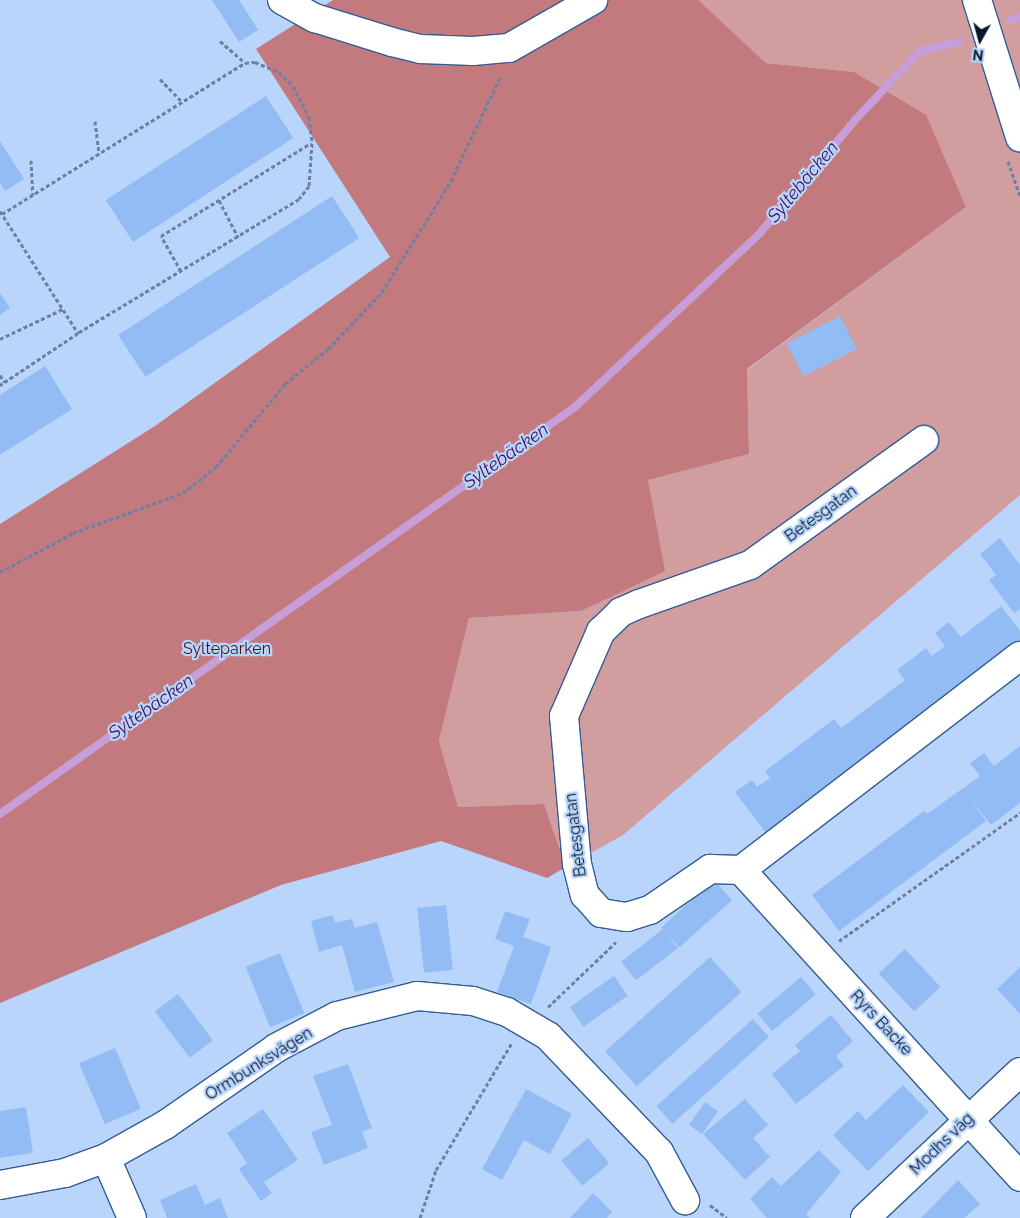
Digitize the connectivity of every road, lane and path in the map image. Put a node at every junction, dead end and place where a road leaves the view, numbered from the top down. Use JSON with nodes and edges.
{"nodes":[{"id":1,"x":282,"y":0,"type":"edge"},
{"id":2,"x":593,"y":0,"type":"edge"},
{"id":3,"x":977,"y":0,"type":"edge"},
{"id":4,"x":220,"y":41,"type":"dead end"},
{"id":5,"x":509,"y":48,"type":"junction"},
{"id":6,"x":244,"y":63,"type":"junction"},
{"id":7,"x":160,"y":79,"type":"dead end"},
{"id":8,"x":182,"y":102,"type":"junction"},
{"id":9,"x":95,"y":121,"type":"dead end"},
{"id":10,"x":1020,"y":137,"type":"edge"},
{"id":11,"x":312,"y":143,"type":"junction"},
{"id":12,"x":99,"y":154,"type":"junction"},
{"id":13,"x":31,"y":160,"type":"dead end"},
{"id":14,"x":33,"y":195,"type":"junction"},
{"id":15,"x":219,"y":200,"type":"junction"},
{"id":16,"x":1,"y":213,"type":"edge"},
{"id":17,"x":238,"y":237,"type":"junction"},
{"id":18,"x":181,"y":271,"type":"junction"},
{"id":19,"x":63,"y":309,"type":"junction"},
{"id":20,"x":78,"y":333,"type":"junction"},
{"id":21,"x":0,"y":339,"type":"edge"},
{"id":22,"x":0,"y":376,"type":"edge"},
{"id":23,"x":4,"y":382,"type":"junction"},
{"id":24,"x":0,"y":385,"type":"edge"},
{"id":25,"x":924,"y":440,"type":"dead end"},
{"id":26,"x":0,"y":572,"type":"edge"},
{"id":27,"x":1020,"y":656,"type":"edge"},
{"id":28,"x":1020,"y":813,"type":"edge"},
{"id":29,"x":741,"y":870,"type":"junction"},
{"id":30,"x":627,"y":917,"type":"junction"},
{"id":31,"x":818,"y":954,"type":"junction"},
{"id":32,"x":530,"y":1023,"type":"junction"},
{"id":33,"x":1020,"y":1072,"type":"edge"},
{"id":34,"x":968,"y":1118,"type":"junction"},
{"id":35,"x":106,"y":1158,"type":"junction"},
{"id":36,"x":1020,"y":1177,"type":"edge"},
{"id":37,"x":0,"y":1185,"type":"edge"},
{"id":38,"x":685,"y":1200,"type":"dead end"},
{"id":39,"x":132,"y":1218,"type":"edge"},
{"id":40,"x":420,"y":1218,"type":"edge"},
{"id":41,"x":866,"y":1218,"type":"edge"}],
"edges":[{"from":1,"to":5,"type":"street"},
{"from":2,"to":5,"type":"street"},
{"from":3,"to":10,"type":"street"},
{"from":4,"to":6,"type":"path"},
{"from":5,"to":26,"type":"path"},
{"from":6,"to":8,"type":"path"},
{"from":6,"to":11,"type":"path"},
{"from":7,"to":8,"type":"path"},
{"from":8,"to":12,"type":"path"},
{"from":9,"to":12,"type":"path"},
{"from":11,"to":15,"type":"path"},
{"from":11,"to":17,"type":"path"},
{"from":12,"to":14,"type":"path"},
{"from":13,"to":14,"type":"path"},
{"from":14,"to":16,"type":"path"},
{"from":15,"to":17,"type":"path"},
{"from":15,"to":18,"type":"path"},
{"from":16,"to":19,"type":"path"},
{"from":17,"to":18,"type":"path"},
{"from":18,"to":20,"type":"path"},
{"from":19,"to":20,"type":"path"},
{"from":19,"to":21,"type":"path"},
{"from":20,"to":23,"type":"path"},
{"from":22,"to":23,"type":"path"},
{"from":23,"to":24,"type":"path"},
{"from":25,"to":30,"type":"street","name":"Betesgatan"},
{"from":27,"to":29,"type":"street"},
{"from":28,"to":31,"type":"path"},
{"from":29,"to":30,"type":"street","name":"Betesgatan"},
{"from":29,"to":31,"type":"street","name":"Ryrs Backe"},
{"from":30,"to":32,"type":"path"},
{"from":31,"to":34,"type":"street","name":"Ryrs Backe"},
{"from":32,"to":35,"type":"street","name":"Ormbunksvägen"},
{"from":32,"to":38,"type":"street","name":"Ormbunksvägen"},
{"from":32,"to":40,"type":"path"},
{"from":33,"to":34,"type":"street","name":"Modhs väg"},
{"from":34,"to":36,"type":"street","name":"Ryrs Backe"},
{"from":34,"to":41,"type":"street","name":"Modhs väg"},
{"from":35,"to":37,"type":"street","name":"Ormbunksvägen"},
{"from":35,"to":39,"type":"street"}]}
